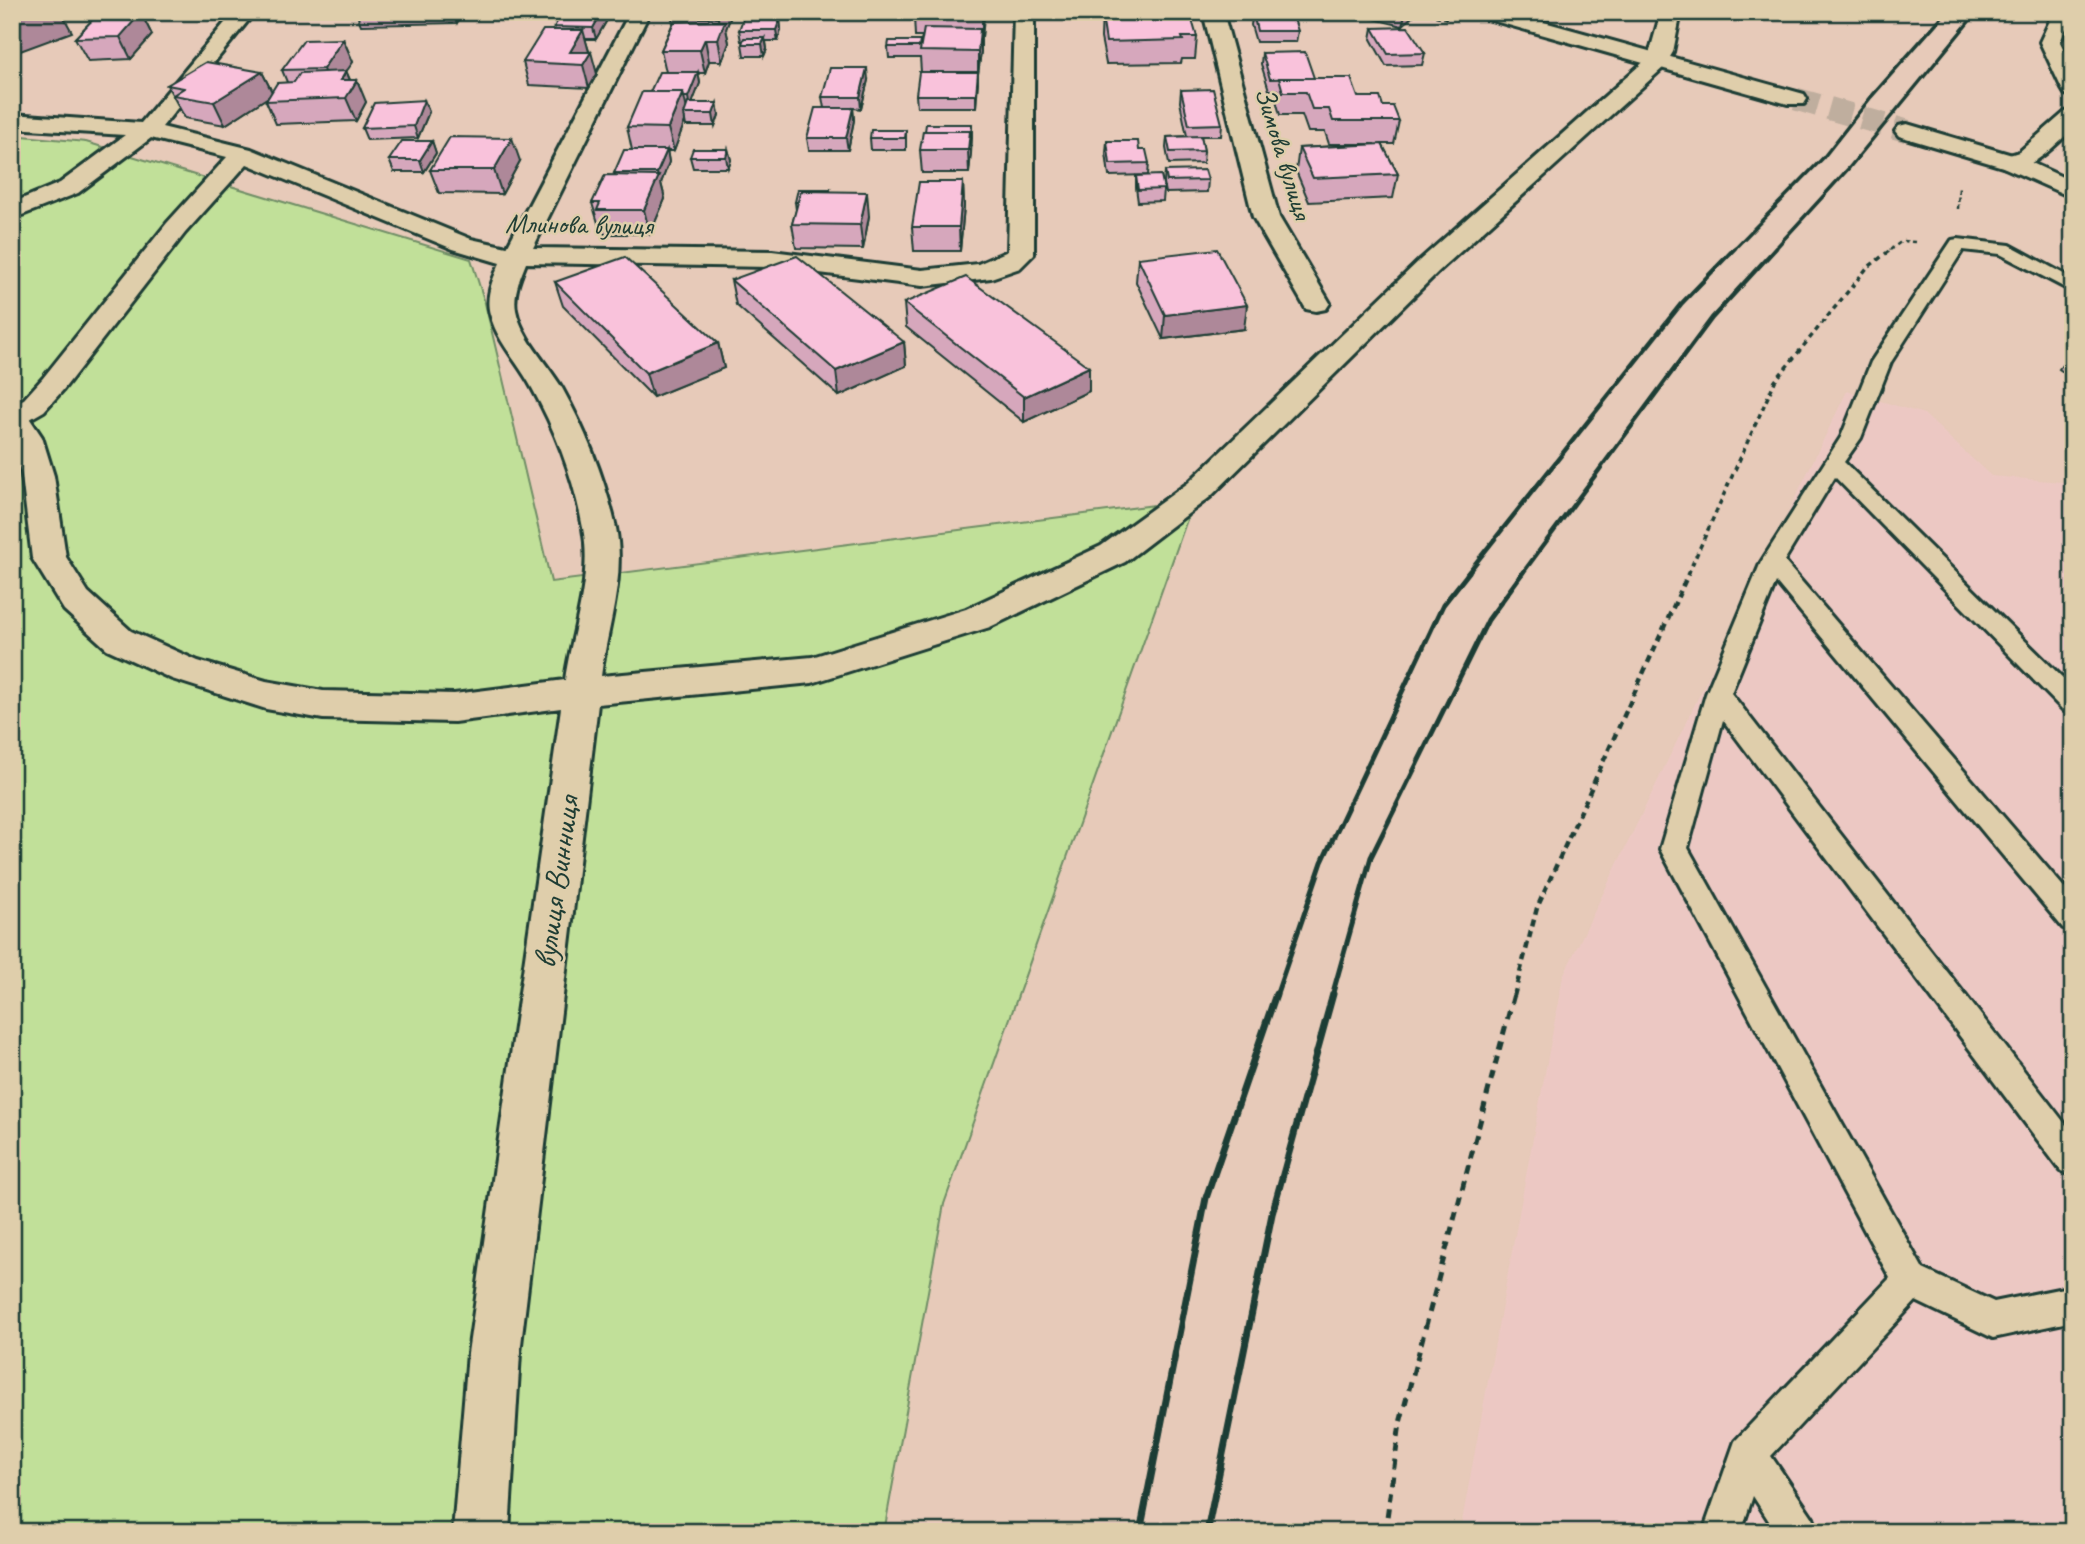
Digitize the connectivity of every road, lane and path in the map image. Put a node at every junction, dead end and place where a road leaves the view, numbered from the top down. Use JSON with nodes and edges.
{"nodes":[{"id":1,"x":245,"y":12,"type":"edge"},
{"id":2,"x":640,"y":12,"type":"edge"},
{"id":3,"x":1024,"y":12,"type":"edge"},
{"id":4,"x":1213,"y":12,"type":"edge"},
{"id":5,"x":1484,"y":12,"type":"edge"},
{"id":6,"x":1671,"y":12,"type":"edge"},
{"id":7,"x":2064,"y":12,"type":"edge"},
{"id":8,"x":1656,"y":62,"type":"junction"},
{"id":9,"x":2073,"y":89,"type":"edge"},
{"id":10,"x":1796,"y":99,"type":"tunnel mouth"},
{"id":11,"x":12,"y":121,"type":"edge"},
{"id":12,"x":2071,"y":122,"type":"edge"},
{"id":13,"x":147,"y":130,"type":"junction"},
{"id":14,"x":1907,"y":131,"type":"tunnel mouth"},
{"id":15,"x":243,"y":153,"type":"junction"},
{"id":16,"x":2011,"y":163,"type":"junction"},
{"id":17,"x":1959,"y":183,"type":"dead end"},
{"id":18,"x":2073,"y":191,"type":"edge"},
{"id":19,"x":12,"y":212,"type":"edge"},
{"id":20,"x":1958,"y":244,"type":"junction"},
{"id":21,"x":515,"y":257,"type":"junction"},
{"id":22,"x":2073,"y":287,"type":"edge"},
{"id":23,"x":1315,"y":303,"type":"dead end"},
{"id":24,"x":13,"y":415,"type":"edge"},
{"id":25,"x":1833,"y":463,"type":"junction"},
{"id":26,"x":1772,"y":562,"type":"junction"},
{"id":27,"x":582,"y":692,"type":"junction"},
{"id":28,"x":1718,"y":694,"type":"junction"},
{"id":29,"x":2073,"y":705,"type":"edge"},
{"id":30,"x":2073,"y":919,"type":"edge"},
{"id":31,"x":2073,"y":1160,"type":"edge"},
{"id":32,"x":1911,"y":1281,"type":"junction"},
{"id":33,"x":2073,"y":1303,"type":"edge"},
{"id":34,"x":1748,"y":1454,"type":"junction"},
{"id":35,"x":481,"y":1532,"type":"edge"},
{"id":36,"x":1385,"y":1532,"type":"edge"},
{"id":37,"x":1722,"y":1532,"type":"edge"},
{"id":38,"x":1799,"y":1532,"type":"edge"}],
"edges":[{"from":1,"to":13,"type":"street"},
{"from":2,"to":21,"type":"street","name":"вулиця Винниця"},
{"from":3,"to":21,"type":"street","name":"Млинова вулиця"},
{"from":4,"to":23,"type":"street","name":"Зимова вулиця"},
{"from":5,"to":8,"type":"street"},
{"from":6,"to":8,"type":"street"},
{"from":7,"to":9,"type":"street"},
{"from":8,"to":10,"type":"street"},
{"from":8,"to":27,"type":"street"},
{"from":11,"to":13,"type":"street","name":"Млинова вулиця"},
{"from":12,"to":16,"type":"street"},
{"from":13,"to":15,"type":"street","name":"Млинова вулиця"},
{"from":13,"to":19,"type":"street"},
{"from":14,"to":16,"type":"street"},
{"from":15,"to":21,"type":"street","name":"Млинова вулиця"},
{"from":15,"to":24,"type":"street"},
{"from":16,"to":18,"type":"street"},
{"from":17,"to":20,"type":"path"},
{"from":20,"to":22,"type":"lane"},
{"from":20,"to":25,"type":"lane"},
{"from":20,"to":36,"type":"path"},
{"from":21,"to":27,"type":"street","name":"вулиця Винниця"},
{"from":24,"to":27,"type":"street"},
{"from":25,"to":26,"type":"lane"},
{"from":25,"to":29,"type":"lane"},
{"from":26,"to":28,"type":"lane"},
{"from":26,"to":30,"type":"lane"},
{"from":27,"to":35,"type":"street","name":"вулиця Винниця"},
{"from":28,"to":31,"type":"lane"},
{"from":28,"to":32,"type":"lane"},
{"from":32,"to":33,"type":"lane"},
{"from":32,"to":34,"type":"lane"},
{"from":34,"to":37,"type":"lane"},
{"from":34,"to":38,"type":"lane"}]}
